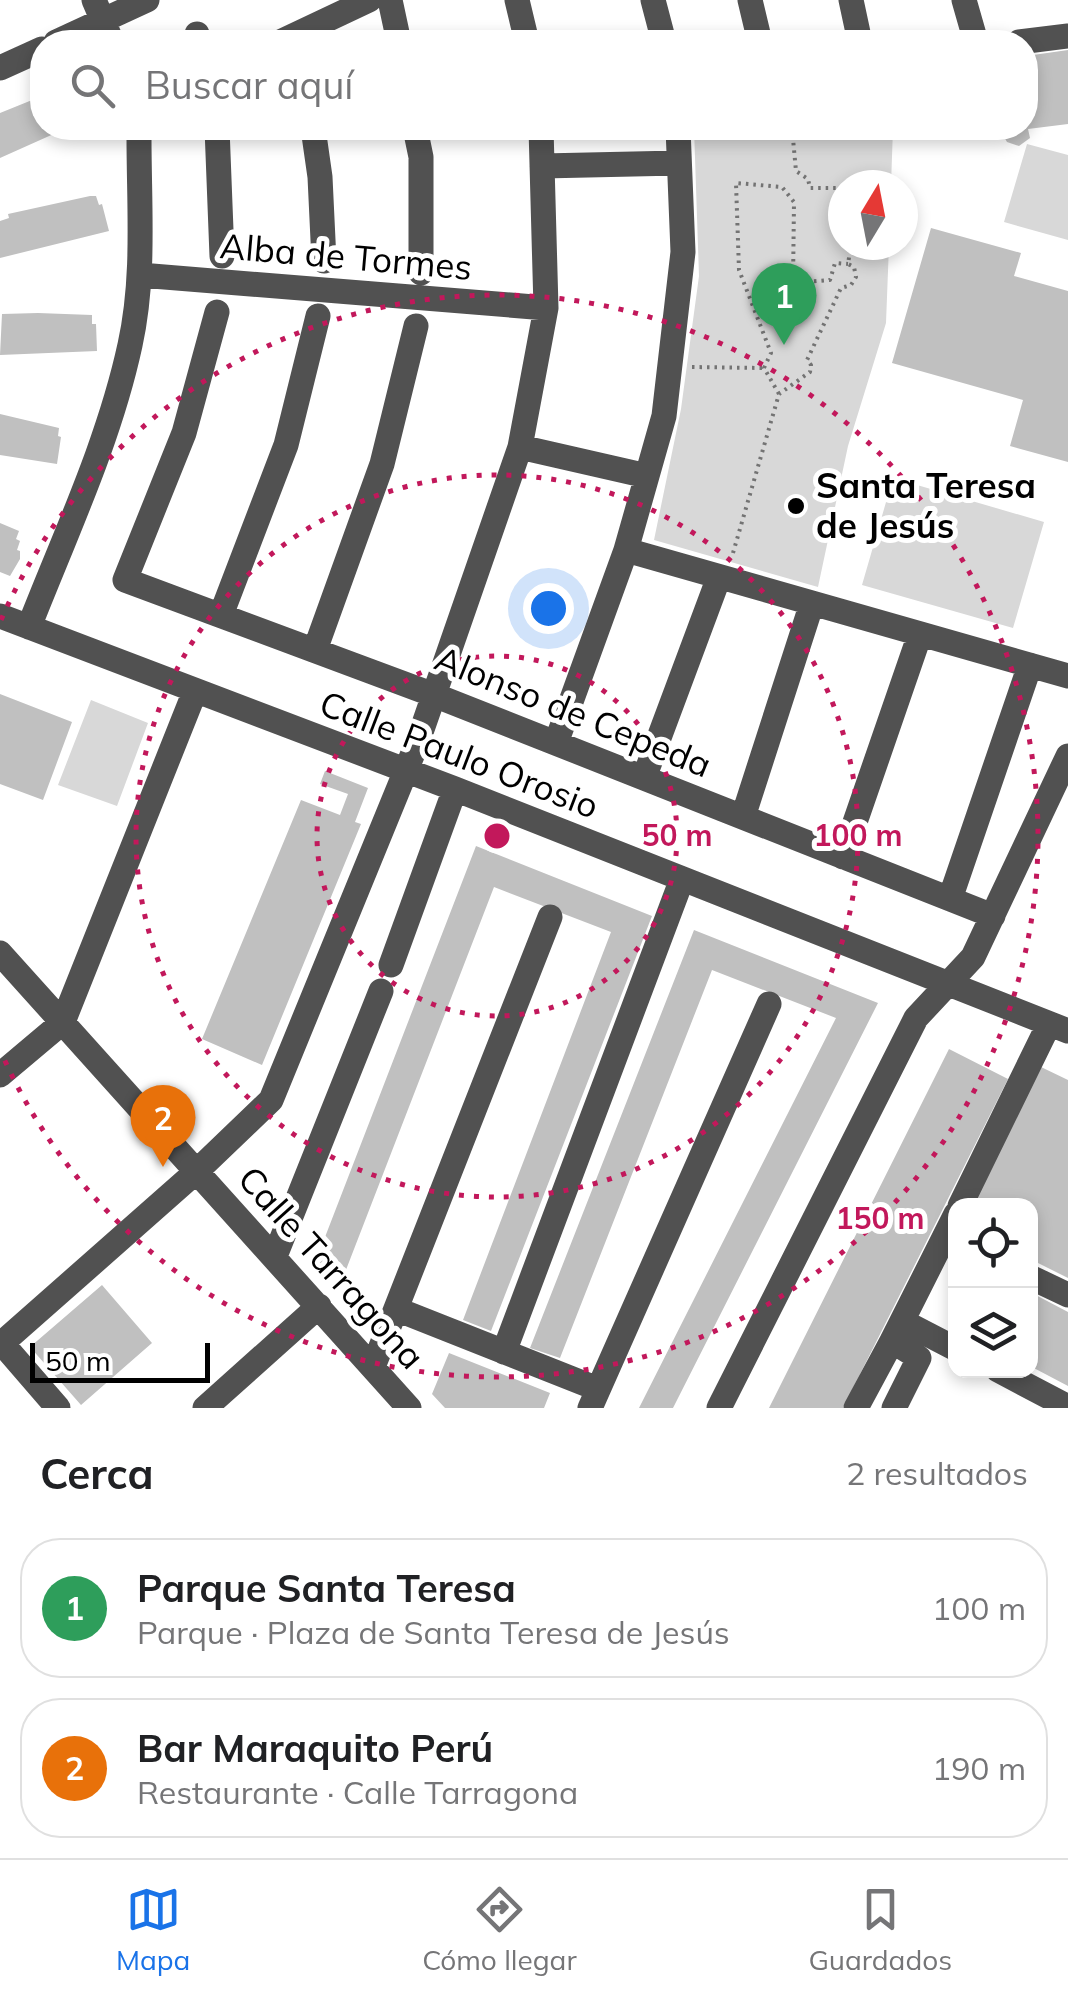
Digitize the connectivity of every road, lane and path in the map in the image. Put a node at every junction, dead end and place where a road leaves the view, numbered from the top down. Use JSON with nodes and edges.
{"nodes":[{"id":1,"x":147,"y":0,"type":"edge"},
{"id":2,"x":369,"y":0,"type":"edge"},
{"id":3,"x":390,"y":0,"type":"edge"},
{"id":4,"x":517,"y":0,"type":"edge"},
{"id":5,"x":654,"y":0,"type":"edge"},
{"id":6,"x":750,"y":0,"type":"edge"},
{"id":7,"x":851,"y":0,"type":"edge"},
{"id":8,"x":964,"y":0,"type":"edge"},
{"id":9,"x":104,"y":21,"type":"edge"},
{"id":10,"x":311,"y":30,"type":"edge"},
{"id":11,"x":396,"y":30,"type":"edge"},
{"id":12,"x":523,"y":30,"type":"edge"},
{"id":13,"x":661,"y":30,"type":"edge"},
{"id":14,"x":757,"y":30,"type":"edge"},
{"id":15,"x":857,"y":30,"type":"edge"},
{"id":16,"x":973,"y":30,"type":"edge"},
{"id":17,"x":1068,"y":36,"type":"edge"},
{"id":18,"x":1038,"y":40,"type":"edge"},
{"id":19,"x":30,"y":54,"type":"edge"},
{"id":20,"x":0,"y":68,"type":"edge"},
{"id":21,"x":139,"y":140,"type":"edge"},
{"id":22,"x":217,"y":140,"type":"edge"},
{"id":23,"x":315,"y":140,"type":"edge"},
{"id":24,"x":417,"y":140,"type":"edge"},
{"id":25,"x":541,"y":140,"type":"edge"},
{"id":26,"x":678,"y":140,"type":"edge"},
{"id":27,"x":793,"y":140,"type":"edge"},
{"id":28,"x":679,"y":163,"type":"junction"},
{"id":29,"x":542,"y":166,"type":"junction"},
{"id":30,"x":828,"y":188,"type":"edge"},
{"id":31,"x":222,"y":256,"type":"dead end"},
{"id":32,"x":324,"y":260,"type":"dead end"},
{"id":33,"x":849,"y":260,"type":"edge"},
{"id":34,"x":848,"y":264,"type":"junction"},
{"id":35,"x":421,"y":273,"type":"dead end"},
{"id":36,"x":140,"y":275,"type":"junction"},
{"id":37,"x":546,"y":308,"type":"junction"},
{"id":38,"x":217,"y":312,"type":"dead end"},
{"id":39,"x":318,"y":316,"type":"dead end"},
{"id":40,"x":416,"y":326,"type":"dead end"},
{"id":41,"x":687,"y":366,"type":"dead end"},
{"id":42,"x":764,"y":368,"type":"junction"},
{"id":43,"x":779,"y":394,"type":"junction"},
{"id":44,"x":520,"y":447,"type":"junction"},
{"id":45,"x":646,"y":476,"type":"junction"},
{"id":46,"x":626,"y":550,"type":"junction"},
{"id":47,"x":725,"y":570,"type":"junction"},
{"id":48,"x":812,"y":603,"type":"junction"},
{"id":49,"x":221,"y":615,"type":"junction"},
{"id":50,"x":0,"y":616,"type":"edge"},
{"id":51,"x":29,"y":627,"type":"junction"},
{"id":52,"x":920,"y":634,"type":"junction"},
{"id":53,"x":316,"y":650,"type":"junction"},
{"id":54,"x":1030,"y":665,"type":"junction"},
{"id":55,"x":1068,"y":676,"type":"edge"},
{"id":56,"x":195,"y":691,"type":"junction"},
{"id":57,"x":434,"y":695,"type":"junction"},
{"id":58,"x":556,"y":743,"type":"junction"},
{"id":59,"x":1068,"y":756,"type":"edge"},
{"id":60,"x":406,"y":770,"type":"junction"},
{"id":61,"x":644,"y":778,"type":"junction"},
{"id":62,"x":456,"y":789,"type":"junction"},
{"id":63,"x":743,"y":817,"type":"junction"},
{"id":64,"x":844,"y":856,"type":"junction"},
{"id":65,"x":682,"y":879,"type":"junction"},
{"id":66,"x":950,"y":899,"type":"junction"},
{"id":67,"x":993,"y":916,"type":"junction"},
{"id":68,"x":550,"y":917,"type":"dead end"},
{"id":69,"x":0,"y":953,"type":"edge"},
{"id":70,"x":391,"y":965,"type":"dead end"},
{"id":71,"x":948,"y":985,"type":"junction"},
{"id":72,"x":381,"y":991,"type":"dead end"},
{"id":73,"x":769,"y":1004,"type":"dead end"},
{"id":74,"x":64,"y":1022,"type":"junction"},
{"id":75,"x":1058,"y":1028,"type":"edge"},
{"id":76,"x":0,"y":1076,"type":"edge"},
{"id":77,"x":197,"y":1171,"type":"junction"},
{"id":78,"x":964,"y":1198,"type":"edge"},
{"id":79,"x":948,"y":1236,"type":"edge"},
{"id":80,"x":275,"y":1256,"type":"junction"},
{"id":81,"x":1038,"y":1280,"type":"edge"},
{"id":82,"x":1068,"y":1295,"type":"edge"},
{"id":83,"x":319,"y":1306,"type":"junction"},
{"id":84,"x":396,"y":1309,"type":"junction"},
{"id":85,"x":897,"y":1331,"type":"junction"},
{"id":86,"x":1,"y":1343,"type":"edge"},
{"id":87,"x":948,"y":1347,"type":"edge"},
{"id":88,"x":504,"y":1352,"type":"junction"},
{"id":89,"x":373,"y":1367,"type":"junction"},
{"id":90,"x":1013,"y":1378,"type":"edge"},
{"id":91,"x":594,"y":1398,"type":"edge"},
{"id":92,"x":1068,"y":1407,"type":"edge"},
{"id":93,"x":58,"y":1408,"type":"edge"},
{"id":94,"x":205,"y":1408,"type":"edge"},
{"id":95,"x":409,"y":1408,"type":"edge"},
{"id":96,"x":719,"y":1408,"type":"edge"},
{"id":97,"x":856,"y":1408,"type":"edge"},
{"id":98,"x":894,"y":1408,"type":"edge"}],
"edges":[{"from":1,"to":9,"type":"street"},
{"from":2,"to":10,"type":"street"},
{"from":3,"to":11,"type":"street"},
{"from":4,"to":12,"type":"street"},
{"from":5,"to":13,"type":"street"},
{"from":6,"to":14,"type":"street"},
{"from":7,"to":15,"type":"street"},
{"from":8,"to":16,"type":"street"},
{"from":17,"to":18,"type":"street"},
{"from":19,"to":20,"type":"street"},
{"from":21,"to":36,"type":"street"},
{"from":22,"to":31,"type":"street"},
{"from":23,"to":32,"type":"street"},
{"from":24,"to":35,"type":"street"},
{"from":25,"to":29,"type":"street"},
{"from":26,"to":28,"type":"street"},
{"from":27,"to":30,"type":"path"},
{"from":28,"to":29,"type":"street"},
{"from":28,"to":45,"type":"street"},
{"from":29,"to":37,"type":"street"},
{"from":33,"to":34,"type":"path"},
{"from":34,"to":42,"type":"path"},
{"from":34,"to":43,"type":"path"},
{"from":36,"to":37,"type":"street","name":"Alba de Tormes"},
{"from":36,"to":51,"type":"street"},
{"from":37,"to":44,"type":"street"},
{"from":38,"to":49,"type":"street","name":"Alonso de Cepeda"},
{"from":39,"to":49,"type":"street"},
{"from":40,"to":53,"type":"street"},
{"from":41,"to":42,"type":"path"},
{"from":42,"to":43,"type":"path"},
{"from":43,"to":47,"type":"path"},
{"from":44,"to":45,"type":"street"},
{"from":44,"to":57,"type":"street"},
{"from":45,"to":46,"type":"street"},
{"from":46,"to":47,"type":"street"},
{"from":46,"to":58,"type":"street"},
{"from":47,"to":48,"type":"street"},
{"from":47,"to":61,"type":"street"},
{"from":48,"to":52,"type":"street"},
{"from":48,"to":63,"type":"street"},
{"from":49,"to":53,"type":"street","name":"Alonso de Cepeda"},
{"from":50,"to":51,"type":"street","name":"Calle Paulo Orosio"},
{"from":51,"to":56,"type":"street","name":"Calle Paulo Orosio"},
{"from":52,"to":54,"type":"street"},
{"from":52,"to":64,"type":"street"},
{"from":53,"to":57,"type":"street","name":"Alonso de Cepeda"},
{"from":54,"to":55,"type":"street"},
{"from":54,"to":66,"type":"street"},
{"from":56,"to":60,"type":"street","name":"Calle Paulo Orosio"},
{"from":56,"to":74,"type":"street"},
{"from":57,"to":58,"type":"street","name":"Alonso de Cepeda"},
{"from":57,"to":60,"type":"street"},
{"from":58,"to":61,"type":"street","name":"Alonso de Cepeda"},
{"from":59,"to":67,"type":"street"},
{"from":60,"to":62,"type":"street","name":"Calle Paulo Orosio"},
{"from":60,"to":77,"type":"street"},
{"from":61,"to":63,"type":"street","name":"Alonso de Cepeda"},
{"from":62,"to":65,"type":"street","name":"Calle Paulo Orosio"},
{"from":62,"to":70,"type":"street"},
{"from":63,"to":64,"type":"street","name":"Alonso de Cepeda"},
{"from":64,"to":66,"type":"street","name":"Alonso de Cepeda"},
{"from":65,"to":71,"type":"street","name":"Calle Paulo Orosio"},
{"from":65,"to":88,"type":"street"},
{"from":66,"to":67,"type":"street","name":"Alonso de Cepeda"},
{"from":67,"to":71,"type":"street"},
{"from":68,"to":84,"type":"street"},
{"from":69,"to":74,"type":"street","name":"Calle Tarragona"},
{"from":71,"to":75,"type":"street","name":"Calle Paulo Orosio"},
{"from":71,"to":96,"type":"street"},
{"from":72,"to":80,"type":"street"},
{"from":73,"to":91,"type":"street"},
{"from":74,"to":76,"type":"street"},
{"from":74,"to":77,"type":"street","name":"Calle Tarragona"},
{"from":75,"to":78,"type":"street"},
{"from":77,"to":80,"type":"street","name":"Calle Tarragona"},
{"from":77,"to":86,"type":"street"},
{"from":79,"to":85,"type":"street"},
{"from":80,"to":83,"type":"street","name":"Calle Tarragona"},
{"from":81,"to":82,"type":"street"},
{"from":83,"to":89,"type":"street","name":"Calle Tarragona"},
{"from":83,"to":94,"type":"street"},
{"from":84,"to":88,"type":"street"},
{"from":84,"to":89,"type":"street"},
{"from":85,"to":87,"type":"street"},
{"from":85,"to":97,"type":"street"},
{"from":85,"to":98,"type":"street"},
{"from":86,"to":93,"type":"street"},
{"from":88,"to":91,"type":"street"},
{"from":89,"to":95,"type":"street","name":"Calle Tarragona"},
{"from":90,"to":92,"type":"street"}]}
